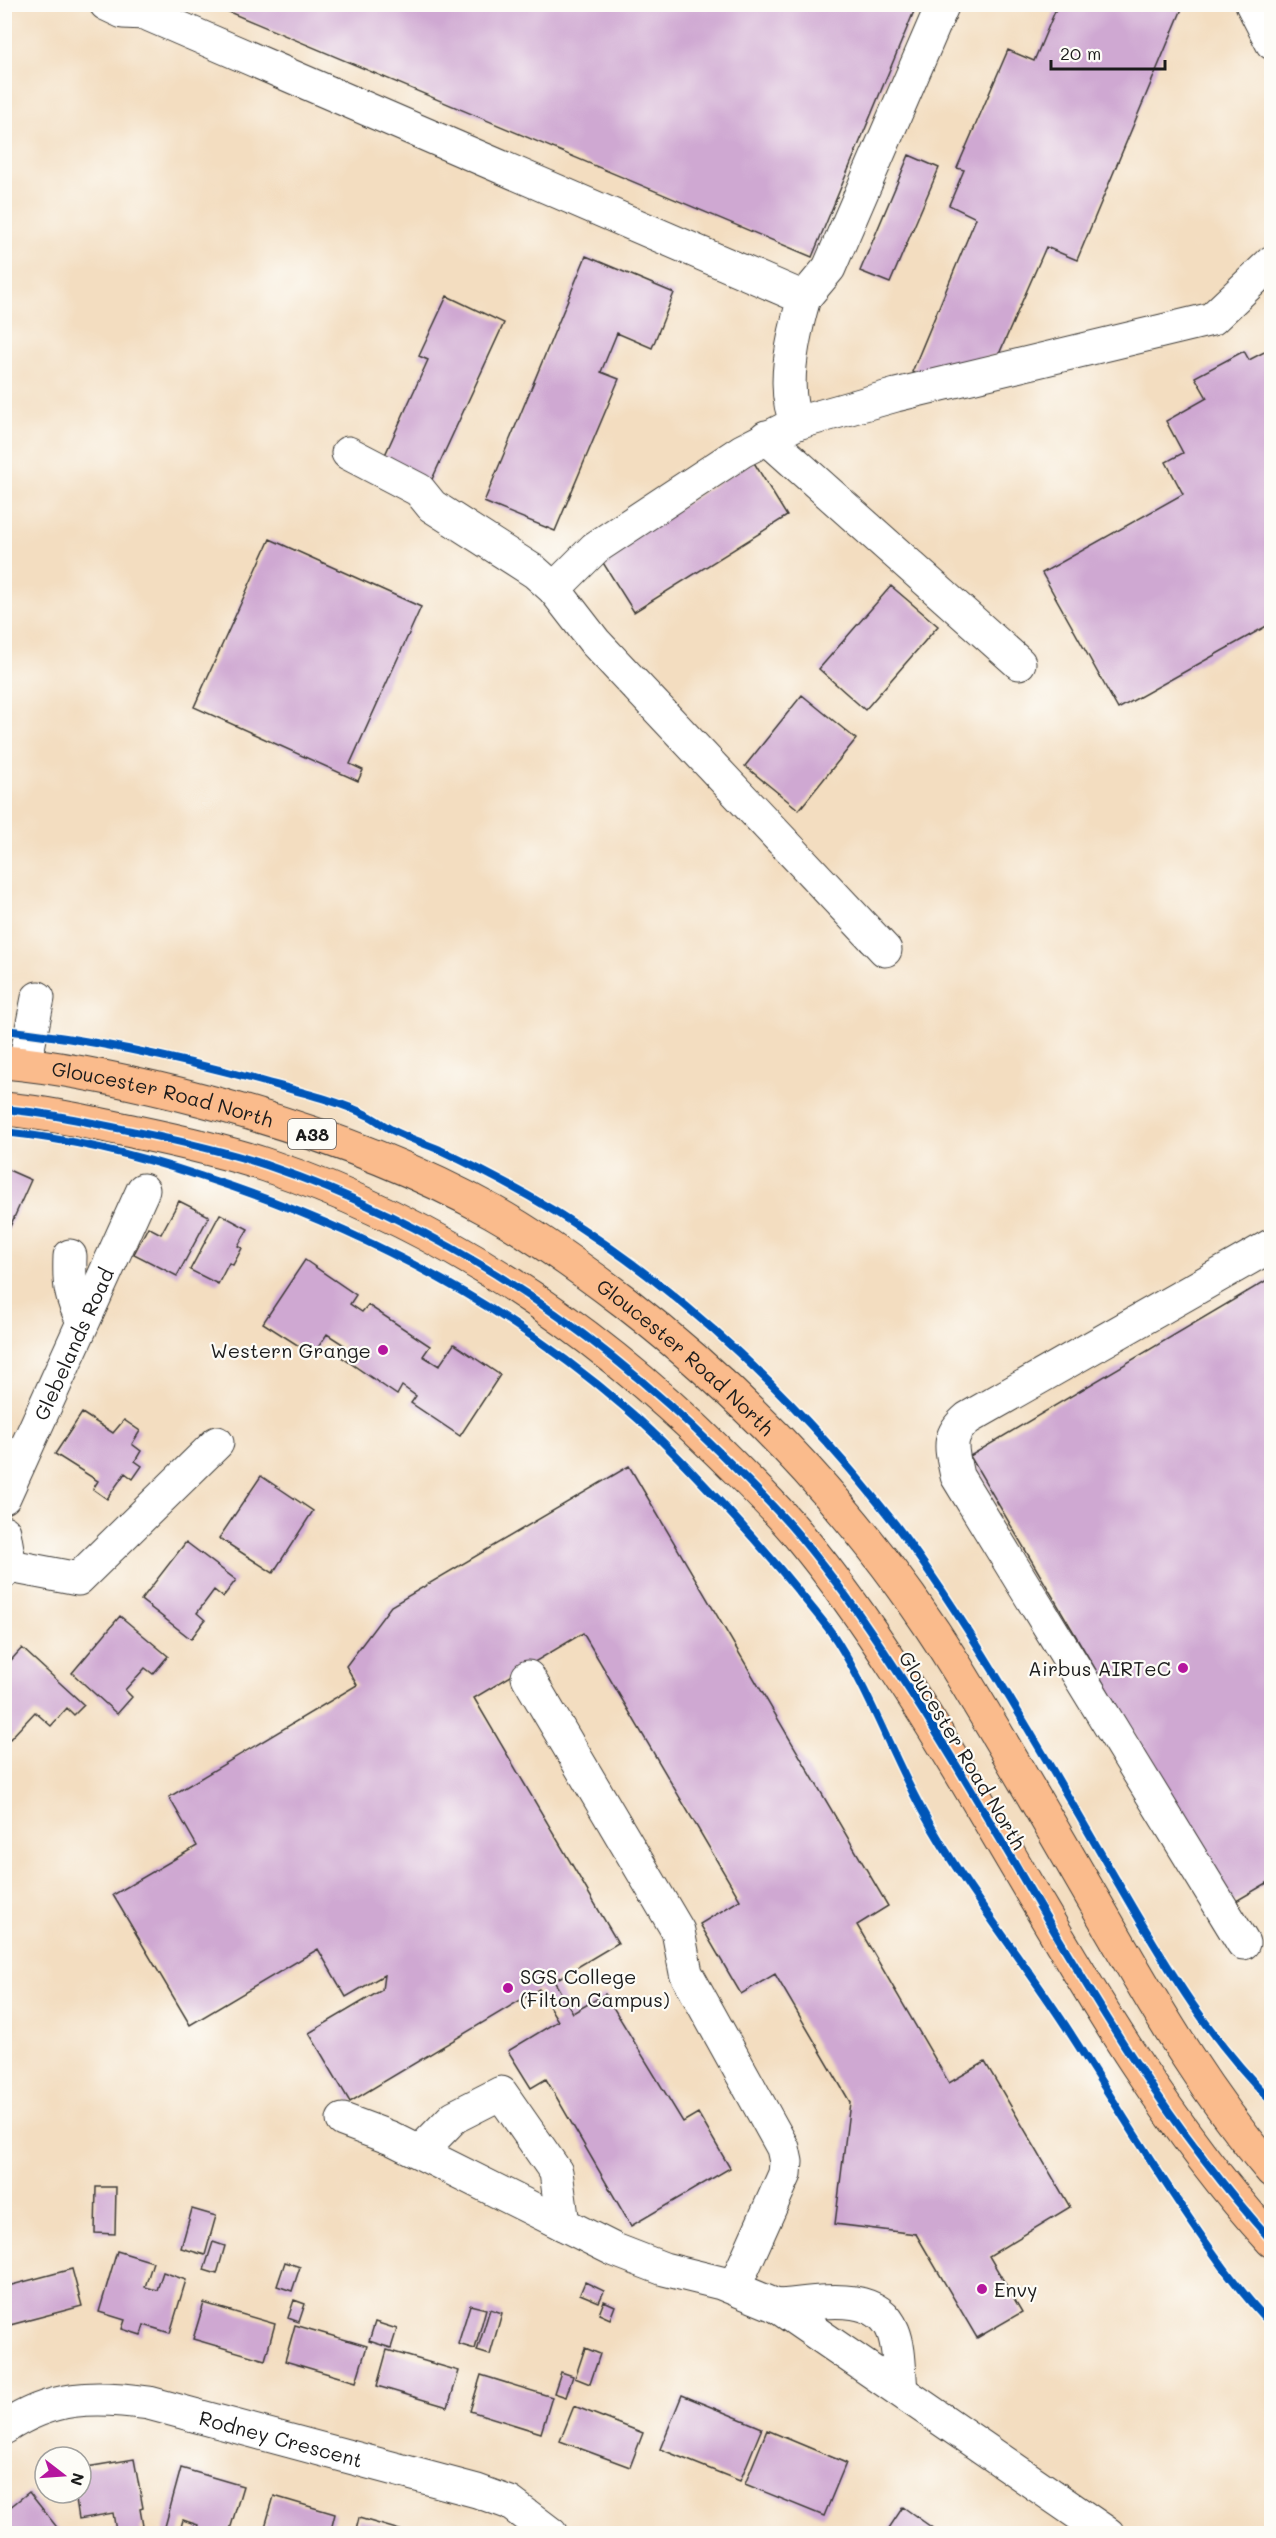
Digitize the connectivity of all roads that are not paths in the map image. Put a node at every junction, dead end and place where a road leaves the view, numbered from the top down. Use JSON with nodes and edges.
{"nodes":[{"id":1,"x":106,"y":4,"type":"edge"},
{"id":2,"x":943,"y":4,"type":"edge"},
{"id":3,"x":1252,"y":4,"type":"edge"},
{"id":4,"x":150,"y":9,"type":"edge"},
{"id":5,"x":1272,"y":43,"type":"edge"},
{"id":6,"x":1272,"y":262,"type":"edge"},
{"id":7,"x":804,"y":298,"type":"junction"},
{"id":8,"x":797,"y":423,"type":"junction"},
{"id":9,"x":766,"y":437,"type":"junction"},
{"id":10,"x":348,"y":453,"type":"dead end"},
{"id":11,"x":554,"y":589,"type":"junction"},
{"id":12,"x":1019,"y":663,"type":"dead end"},
{"id":13,"x":885,"y":950,"type":"dead end"},
{"id":14,"x":38,"y":998,"type":"dead end"},
{"id":15,"x":15,"y":1063,"type":"edge"},
{"id":16,"x":4,"y":1109,"type":"edge"},
{"id":17,"x":142,"y":1190,"type":"dead end"},
{"id":18,"x":1272,"y":1245,"type":"edge"},
{"id":19,"x":70,"y":1256,"type":"dead end"},
{"id":20,"x":83,"y":1321,"type":"junction"},
{"id":21,"x":217,"y":1443,"type":"dead end"},
{"id":22,"x":4,"y":1497,"type":"edge"},
{"id":23,"x":4,"y":1532,"type":"edge"},
{"id":24,"x":7,"y":1569,"type":"edge"},
{"id":25,"x":528,"y":1677,"type":"dead end"},
{"id":26,"x":1243,"y":1943,"type":"dead end"},
{"id":27,"x":343,"y":2120,"type":"dead end"},
{"id":28,"x":420,"y":2152,"type":"junction"},
{"id":29,"x":1272,"y":2171,"type":"edge"},
{"id":30,"x":563,"y":2224,"type":"junction"},
{"id":31,"x":1272,"y":2241,"type":"edge"},
{"id":32,"x":734,"y":2288,"type":"junction"},
{"id":33,"x":777,"y":2306,"type":"junction"},
{"id":34,"x":901,"y":2390,"type":"junction"},
{"id":35,"x":4,"y":2428,"type":"edge"},
{"id":36,"x":551,"y":2534,"type":"edge"},
{"id":37,"x":1108,"y":2534,"type":"edge"}],
"edges":[{"from":1,"to":4,"type":"street"},
{"from":2,"to":7,"type":"street"},
{"from":3,"to":5,"type":"street"},
{"from":4,"to":7,"type":"street"},
{"from":6,"to":8,"type":"street"},
{"from":7,"to":8,"type":"street"},
{"from":8,"to":9,"type":"street"},
{"from":9,"to":11,"type":"street"},
{"from":9,"to":12,"type":"street"},
{"from":10,"to":11,"type":"street"},
{"from":11,"to":13,"type":"street"},
{"from":14,"to":15,"type":"street"},
{"from":15,"to":29,"type":"main road","name":"Gloucester Road North","number":"A38"},
{"from":16,"to":31,"type":"main road","name":"Gloucester Road North","number":"A38"},
{"from":17,"to":20,"type":"street","name":"Glebelands Road"},
{"from":18,"to":26,"type":"street"},
{"from":19,"to":20,"type":"street"},
{"from":20,"to":22,"type":"street","name":"Glebelands Road"},
{"from":21,"to":24,"type":"street"},
{"from":23,"to":24,"type":"street"},
{"from":25,"to":32,"type":"street"},
{"from":27,"to":28,"type":"street"},
{"from":28,"to":30,"type":"street"},
{"from":28,"to":30,"type":"street"},
{"from":30,"to":32,"type":"street"},
{"from":32,"to":33,"type":"street"},
{"from":33,"to":34,"type":"street"},
{"from":33,"to":34,"type":"street"},
{"from":34,"to":37,"type":"street"},
{"from":35,"to":36,"type":"street","name":"Rodney Crescent"}]}
